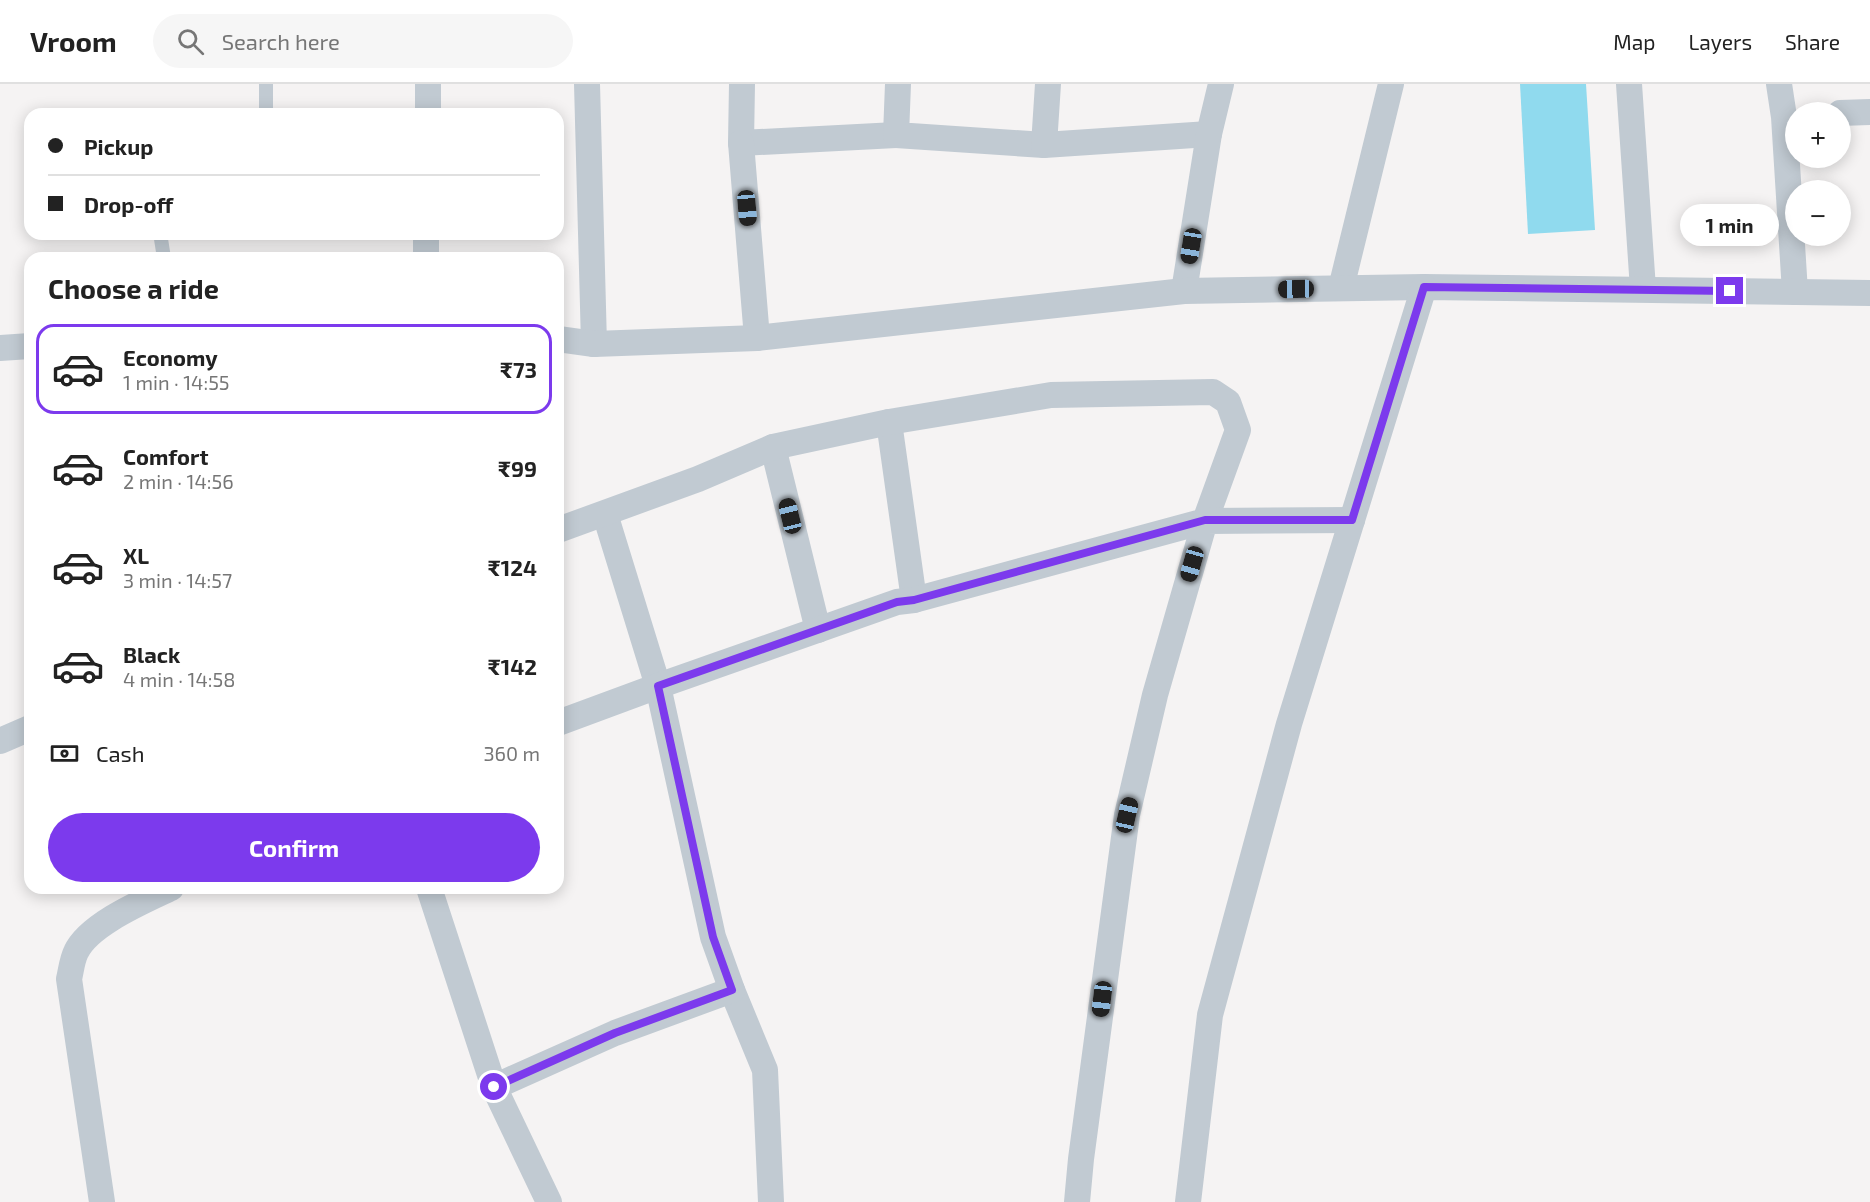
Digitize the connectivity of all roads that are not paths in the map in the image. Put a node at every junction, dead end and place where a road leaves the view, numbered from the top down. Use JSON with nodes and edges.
{"nodes":[{"id":1,"x":266,"y":84,"type":"edge"},
{"id":2,"x":428,"y":84,"type":"edge"},
{"id":3,"x":587,"y":84,"type":"edge"},
{"id":4,"x":742,"y":84,"type":"edge"},
{"id":5,"x":898,"y":84,"type":"edge"},
{"id":6,"x":1047,"y":84,"type":"edge"},
{"id":7,"x":1221,"y":84,"type":"edge"},
{"id":8,"x":1391,"y":84,"type":"edge"},
{"id":9,"x":1629,"y":84,"type":"edge"},
{"id":10,"x":1779,"y":84,"type":"edge"},
{"id":11,"x":1785,"y":102,"type":"edge"},
{"id":12,"x":266,"y":108,"type":"edge"},
{"id":13,"x":428,"y":108,"type":"edge"},
{"id":14,"x":1870,"y":112,"type":"edge"},
{"id":15,"x":1851,"y":113,"type":"edge"},
{"id":16,"x":1209,"y":134,"type":"junction"},
{"id":17,"x":896,"y":135,"type":"junction"},
{"id":18,"x":741,"y":143,"type":"junction"},
{"id":19,"x":1044,"y":145,"type":"junction"},
{"id":20,"x":1791,"y":168,"type":"edge"},
{"id":21,"x":1404,"y":287,"type":"junction"},
{"id":22,"x":1341,"y":288,"type":"junction"},
{"id":23,"x":1643,"y":289,"type":"junction"},
{"id":24,"x":1184,"y":291,"type":"junction"},
{"id":25,"x":1795,"y":292,"type":"junction"},
{"id":26,"x":1870,"y":292,"type":"edge"},
{"id":27,"x":758,"y":338,"type":"junction"},
{"id":28,"x":564,"y":340,"type":"edge"},
{"id":29,"x":594,"y":344,"type":"junction"},
{"id":30,"x":24,"y":346,"type":"edge"},
{"id":31,"x":0,"y":348,"type":"edge"},
{"id":32,"x":889,"y":422,"type":"junction"},
{"id":33,"x":773,"y":447,"type":"junction"},
{"id":34,"x":605,"y":514,"type":"junction"},
{"id":35,"x":1205,"y":520,"type":"junction"},
{"id":36,"x":1352,"y":520,"type":"junction"},
{"id":37,"x":564,"y":528,"type":"edge"},
{"id":38,"x":914,"y":600,"type":"junction"},
{"id":39,"x":818,"y":630,"type":"junction"},
{"id":40,"x":658,"y":686,"type":"junction"},
{"id":41,"x":564,"y":721,"type":"edge"},
{"id":42,"x":24,"y":731,"type":"edge"},
{"id":43,"x":0,"y":741,"type":"edge"},
{"id":44,"x":158,"y":894,"type":"edge"},
{"id":45,"x":431,"y":894,"type":"edge"},
{"id":46,"x":732,"y":990,"type":"junction"},
{"id":47,"x":494,"y":1087,"type":"junction"},
{"id":48,"x":102,"y":1202,"type":"edge"},
{"id":49,"x":549,"y":1202,"type":"edge"},
{"id":50,"x":771,"y":1202,"type":"edge"},
{"id":51,"x":1077,"y":1202,"type":"edge"},
{"id":52,"x":1188,"y":1202,"type":"edge"}],
"edges":[{"from":1,"to":12,"type":"lane"},
{"from":2,"to":13,"type":"street"},
{"from":3,"to":29,"type":"street"},
{"from":4,"to":18,"type":"street"},
{"from":5,"to":17,"type":"street"},
{"from":6,"to":19,"type":"street"},
{"from":7,"to":16,"type":"street"},
{"from":8,"to":22,"type":"street"},
{"from":9,"to":23,"type":"street"},
{"from":10,"to":11,"type":"street"},
{"from":14,"to":15,"type":"street"},
{"from":16,"to":19,"type":"street"},
{"from":16,"to":24,"type":"street"},
{"from":17,"to":18,"type":"street"},
{"from":17,"to":19,"type":"street"},
{"from":18,"to":27,"type":"street"},
{"from":20,"to":25,"type":"street"},
{"from":21,"to":22,"type":"street"},
{"from":21,"to":23,"type":"street"},
{"from":21,"to":36,"type":"street"},
{"from":22,"to":24,"type":"street"},
{"from":23,"to":25,"type":"street"},
{"from":24,"to":27,"type":"street"},
{"from":25,"to":26,"type":"street"},
{"from":27,"to":29,"type":"street"},
{"from":28,"to":29,"type":"street"},
{"from":30,"to":31,"type":"street"},
{"from":32,"to":33,"type":"street"},
{"from":32,"to":35,"type":"street"},
{"from":32,"to":38,"type":"street"},
{"from":33,"to":34,"type":"street"},
{"from":33,"to":39,"type":"street"},
{"from":34,"to":37,"type":"street"},
{"from":34,"to":40,"type":"street"},
{"from":35,"to":36,"type":"street"},
{"from":35,"to":38,"type":"street"},
{"from":35,"to":51,"type":"street"},
{"from":36,"to":52,"type":"street"},
{"from":38,"to":39,"type":"street"},
{"from":39,"to":40,"type":"street"},
{"from":40,"to":41,"type":"street"},
{"from":40,"to":46,"type":"street"},
{"from":42,"to":43,"type":"street"},
{"from":44,"to":48,"type":"street"},
{"from":45,"to":47,"type":"street"},
{"from":46,"to":47,"type":"street"},
{"from":46,"to":50,"type":"street"},
{"from":47,"to":49,"type":"street"}]}
